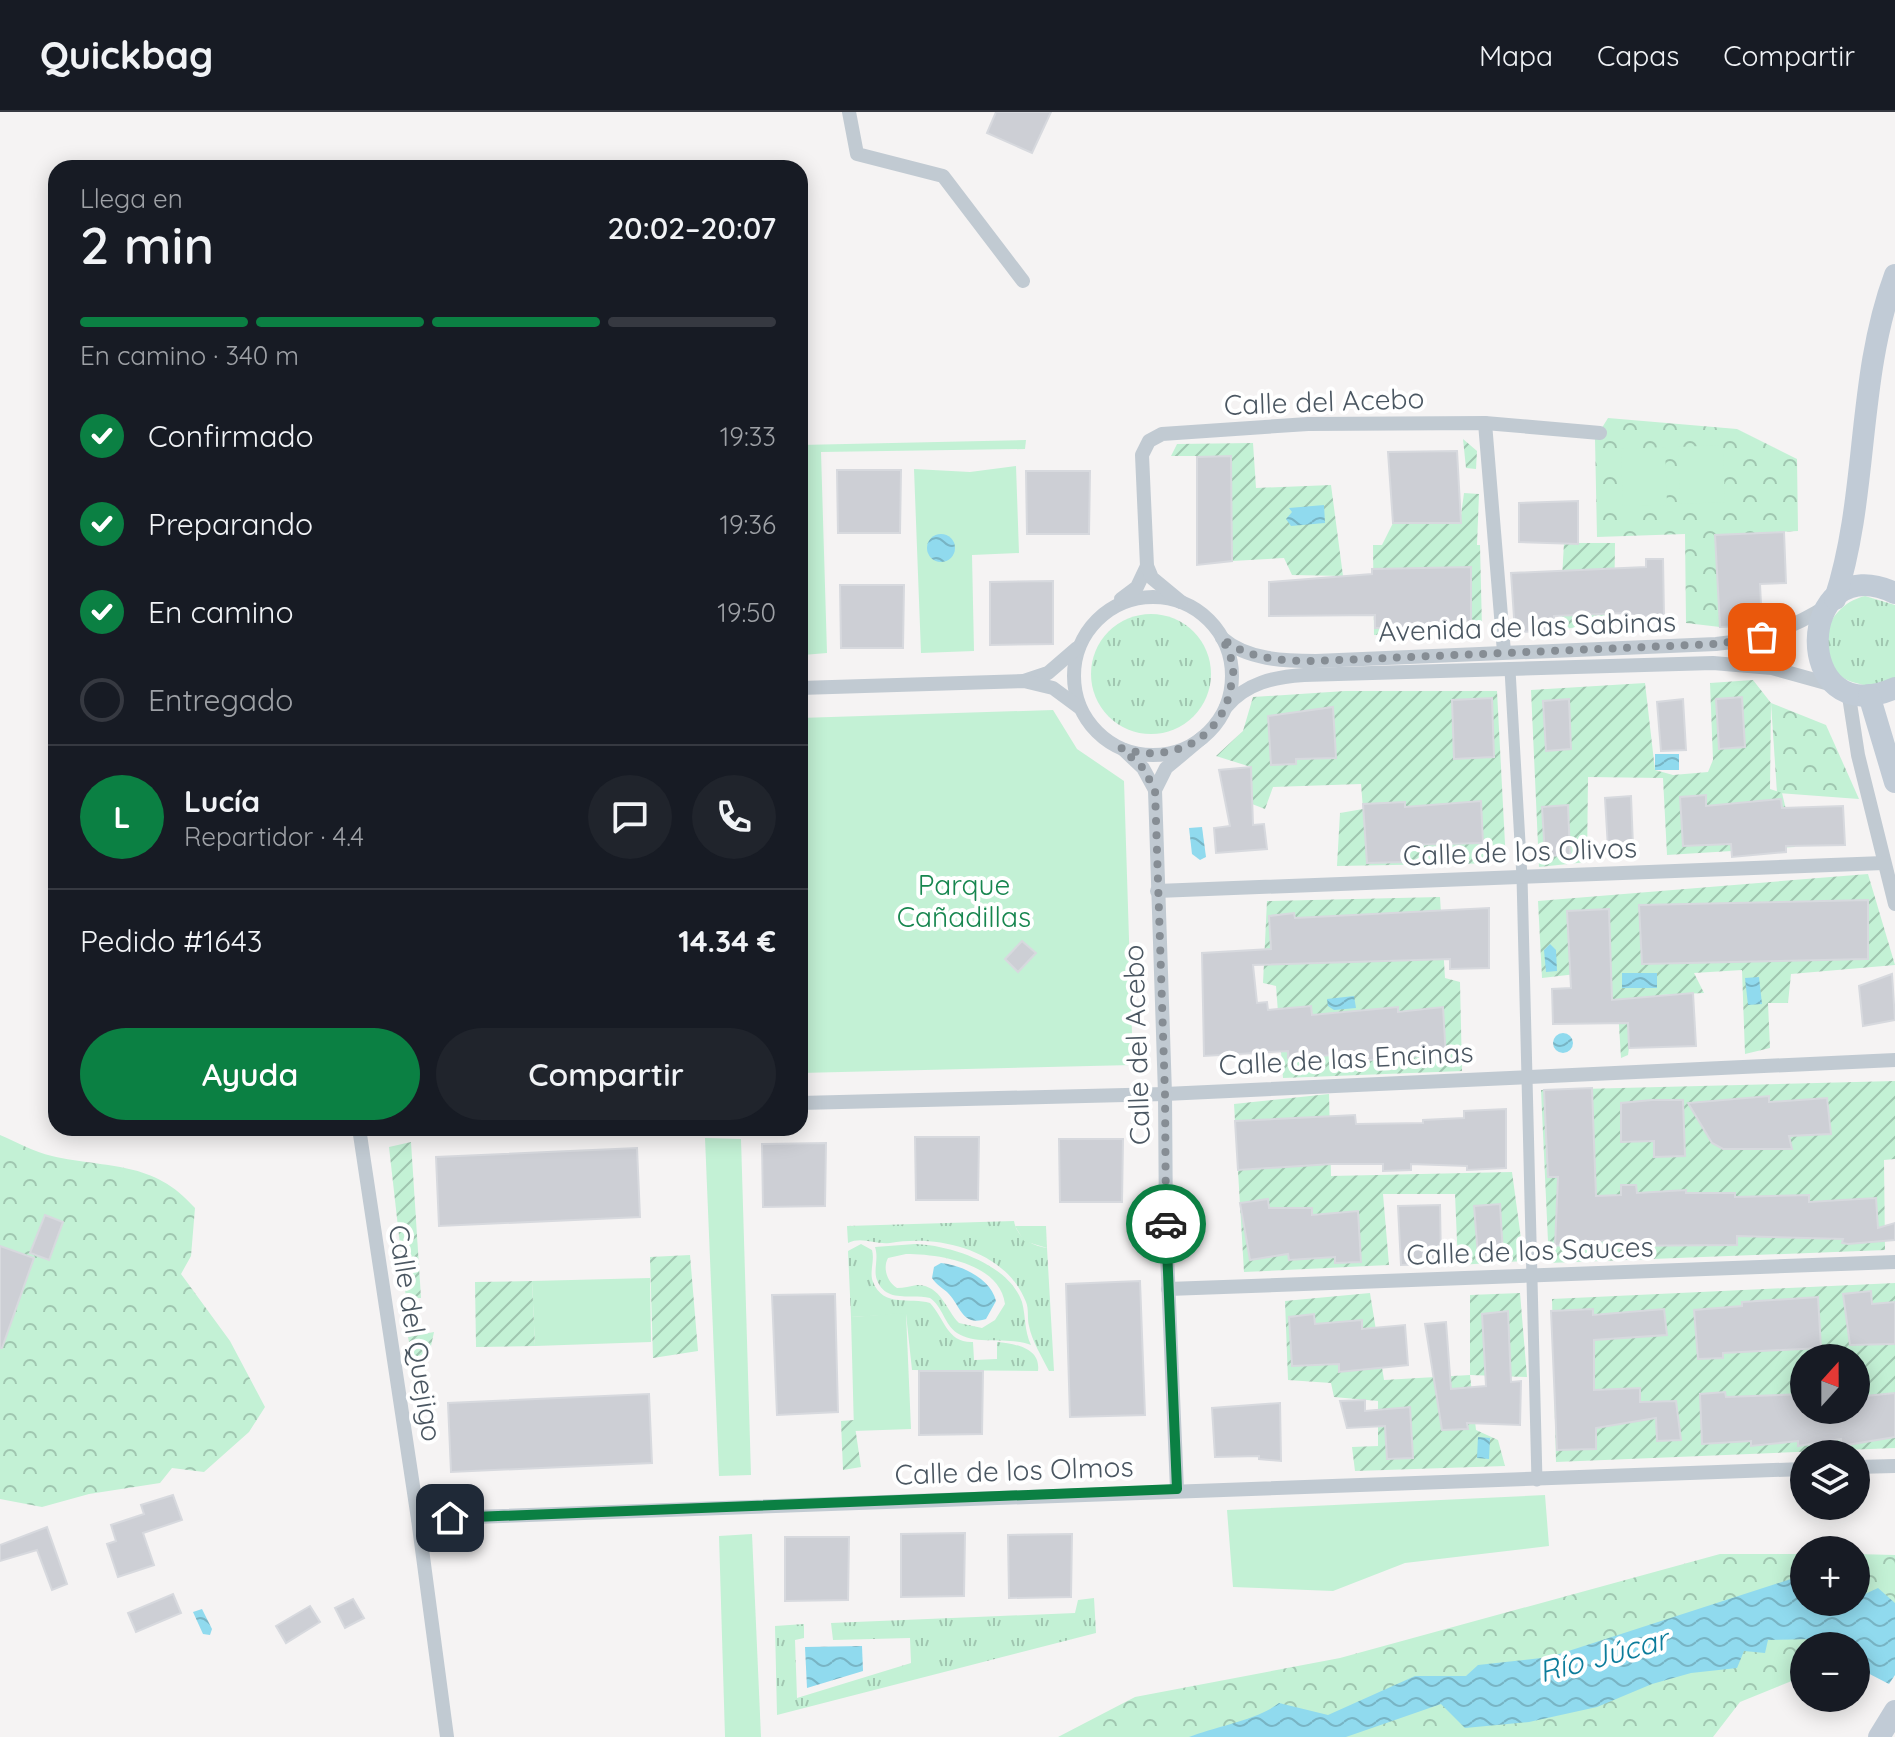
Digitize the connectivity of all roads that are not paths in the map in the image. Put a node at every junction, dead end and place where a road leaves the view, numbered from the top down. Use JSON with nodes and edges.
{"nodes":[{"id":1,"x":849,"y":112,"type":"edge"},
{"id":2,"x":1895,"y":275,"type":"edge"},
{"id":3,"x":1023,"y":281,"type":"dead end"},
{"id":4,"x":1485,"y":423,"type":"junction"},
{"id":5,"x":1600,"y":433,"type":"dead end"},
{"id":6,"x":1147,"y":566,"type":"junction"},
{"id":7,"x":1895,"y":593,"type":"edge"},
{"id":8,"x":1833,"y":601,"type":"junction"},
{"id":9,"x":1181,"y":602,"type":"junction"},
{"id":10,"x":1114,"y":608,"type":"junction"},
{"id":11,"x":1222,"y":638,"type":"junction"},
{"id":12,"x":1081,"y":642,"type":"junction"},
{"id":13,"x":1504,"y":652,"type":"junction"},
{"id":14,"x":1510,"y":670,"type":"junction"},
{"id":15,"x":1024,"y":681,"type":"junction"},
{"id":16,"x":808,"y":688,"type":"edge"},
{"id":17,"x":1895,"y":688,"type":"edge"},
{"id":18,"x":1853,"y":691,"type":"junction"},
{"id":19,"x":1226,"y":707,"type":"junction"},
{"id":20,"x":1082,"y":709,"type":"junction"},
{"id":21,"x":1203,"y":737,"type":"junction"},
{"id":22,"x":1121,"y":748,"type":"junction"},
{"id":23,"x":1895,"y":782,"type":"edge"},
{"id":24,"x":1155,"y":790,"type":"junction"},
{"id":25,"x":1884,"y":863,"type":"junction"},
{"id":26,"x":1522,"y":877,"type":"junction"},
{"id":27,"x":1157,"y":891,"type":"junction"},
{"id":28,"x":1895,"y":904,"type":"edge"},
{"id":29,"x":1895,"y":1060,"type":"edge"},
{"id":30,"x":1526,"y":1075,"type":"junction"},
{"id":31,"x":1165,"y":1094,"type":"junction"},
{"id":32,"x":808,"y":1103,"type":"edge"},
{"id":33,"x":360,"y":1136,"type":"edge"},
{"id":34,"x":1895,"y":1262,"type":"edge"},
{"id":35,"x":1530,"y":1276,"type":"junction"},
{"id":36,"x":1168,"y":1289,"type":"junction"},
{"id":37,"x":1895,"y":1466,"type":"edge"},
{"id":38,"x":1870,"y":1467,"type":"edge"},
{"id":39,"x":1790,"y":1470,"type":"edge"},
{"id":40,"x":1537,"y":1481,"type":"junction"},
{"id":41,"x":1177,"y":1489,"type":"junction"},
{"id":42,"x":418,"y":1519,"type":"junction"},
{"id":43,"x":1895,"y":1711,"type":"edge"},
{"id":44,"x":447,"y":1737,"type":"edge"},
{"id":45,"x":1879,"y":1737,"type":"edge"}],
"edges":[{"from":1,"to":3,"type":"street"},
{"from":2,"to":8,"type":"main road"},
{"from":4,"to":5,"type":"street","name":"Calle del Acebo"},
{"from":4,"to":6,"type":"street","name":"Calle del Acebo"},
{"from":4,"to":13,"type":"street"},
{"from":6,"to":9,"type":"street"},
{"from":6,"to":10,"type":"street"},
{"from":7,"to":8,"type":"main road"},
{"from":8,"to":13,"type":"street","name":"Avenida de las Sabinas"},
{"from":8,"to":18,"type":"main road"},
{"from":9,"to":10,"type":"street"},
{"from":9,"to":11,"type":"street"},
{"from":10,"to":12,"type":"street"},
{"from":11,"to":13,"type":"street","name":"Avenida de las Sabinas"},
{"from":11,"to":19,"type":"street"},
{"from":12,"to":15,"type":"street"},
{"from":12,"to":20,"type":"street"},
{"from":14,"to":18,"type":"street","name":"Avenida de las Sabinas"},
{"from":14,"to":19,"type":"street","name":"Avenida de las Sabinas"},
{"from":14,"to":26,"type":"street"},
{"from":15,"to":16,"type":"street"},
{"from":15,"to":20,"type":"street"},
{"from":17,"to":18,"type":"main road"},
{"from":18,"to":23,"type":"main road"},
{"from":18,"to":25,"type":"street"},
{"from":19,"to":21,"type":"street"},
{"from":20,"to":22,"type":"street"},
{"from":21,"to":22,"type":"street"},
{"from":21,"to":24,"type":"street"},
{"from":22,"to":24,"type":"street"},
{"from":24,"to":27,"type":"street","name":"Calle del Acebo"},
{"from":25,"to":26,"type":"street","name":"Calle de los Olivos"},
{"from":25,"to":28,"type":"street"},
{"from":26,"to":27,"type":"street","name":"Calle de los Olivos"},
{"from":26,"to":30,"type":"street"},
{"from":27,"to":31,"type":"street","name":"Calle del Acebo"},
{"from":29,"to":30,"type":"street","name":"Calle de las Encinas"},
{"from":30,"to":31,"type":"street","name":"Calle de las Encinas"},
{"from":30,"to":35,"type":"street"},
{"from":31,"to":32,"type":"street","name":"Calle de las Encinas"},
{"from":31,"to":36,"type":"street","name":"Calle del Acebo"},
{"from":33,"to":42,"type":"street","name":"Calle del Quejigo"},
{"from":34,"to":35,"type":"street","name":"Calle de los Sauces"},
{"from":35,"to":36,"type":"street","name":"Calle de los Sauces"},
{"from":35,"to":40,"type":"street"},
{"from":36,"to":41,"type":"street","name":"Calle del Acebo"},
{"from":37,"to":38,"type":"street"},
{"from":39,"to":40,"type":"street","name":"Calle de los Olmos"},
{"from":40,"to":41,"type":"street","name":"Calle de los Olmos"},
{"from":41,"to":42,"type":"street","name":"Calle de los Olmos"},
{"from":42,"to":44,"type":"street","name":"Calle del Quejigo"},
{"from":43,"to":45,"type":"main road"}]}
